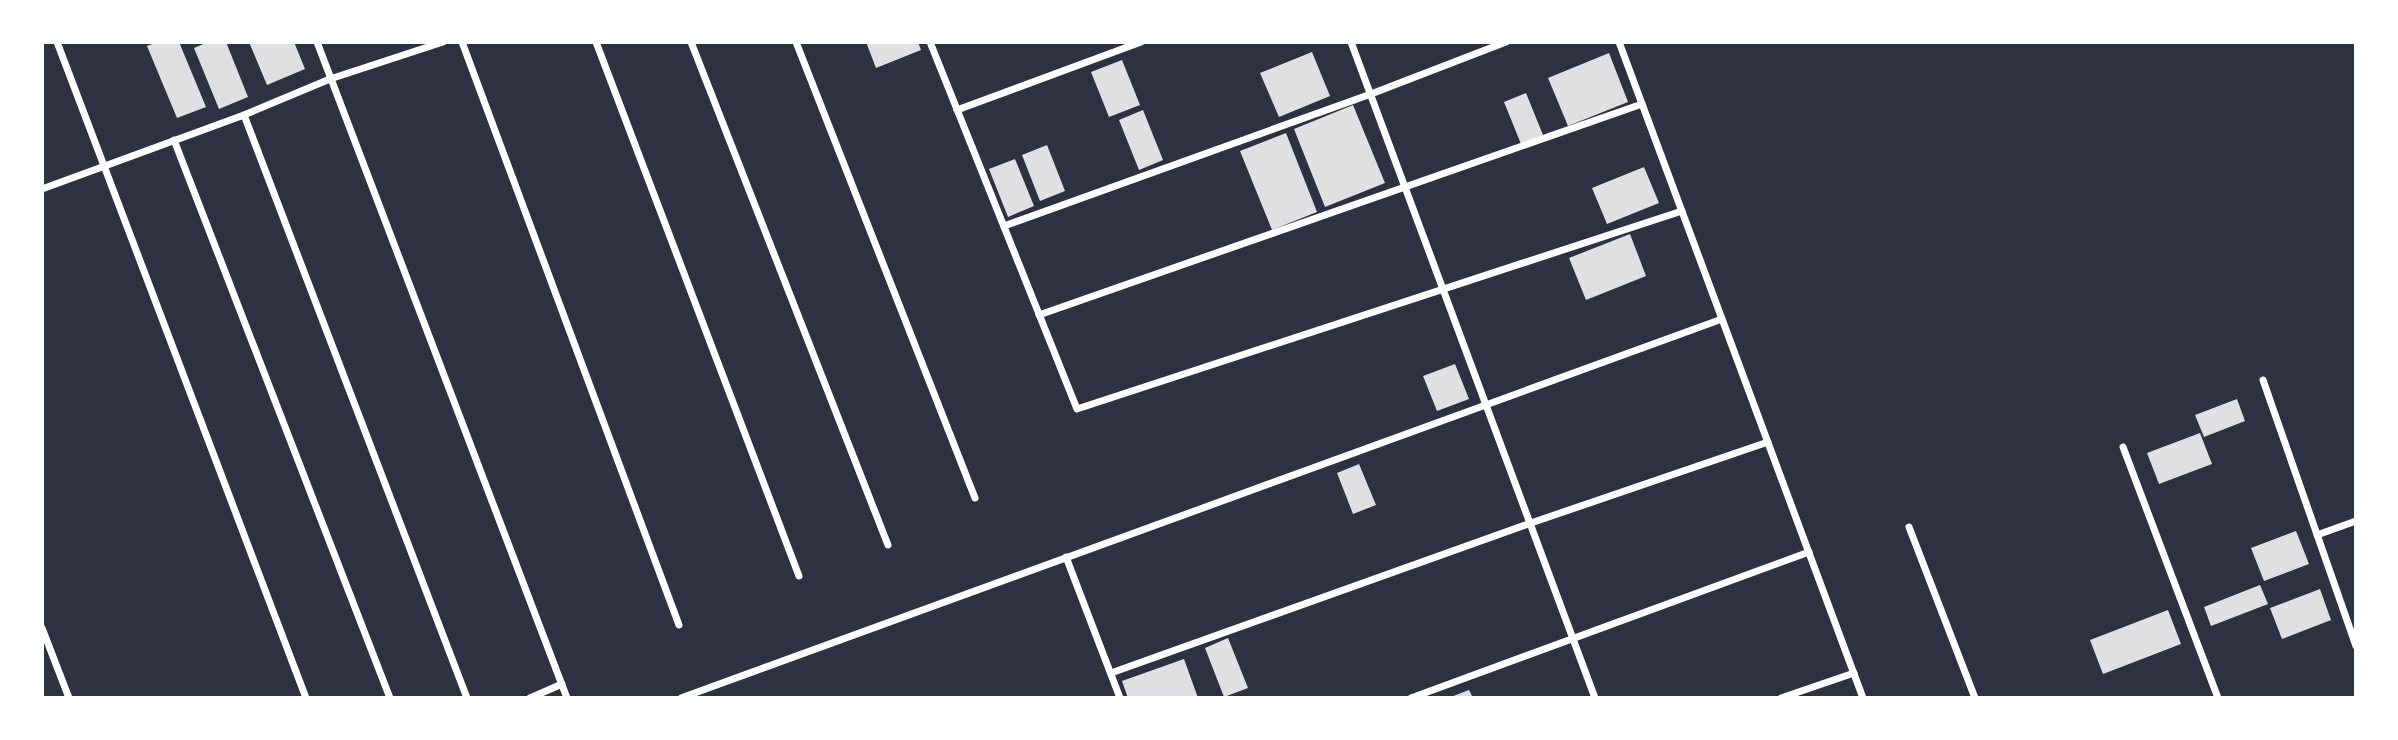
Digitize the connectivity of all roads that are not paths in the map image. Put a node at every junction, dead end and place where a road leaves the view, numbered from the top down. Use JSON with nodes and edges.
{"nodes":[{"id":1,"x":57,"y":42,"type":"edge"},
{"id":2,"x":317,"y":42,"type":"edge"},
{"id":3,"x":443,"y":42,"type":"edge"},
{"id":4,"x":462,"y":42,"type":"edge"},
{"id":5,"x":596,"y":42,"type":"edge"},
{"id":6,"x":691,"y":42,"type":"edge"},
{"id":7,"x":796,"y":42,"type":"edge"},
{"id":8,"x":930,"y":42,"type":"edge"},
{"id":9,"x":1116,"y":42,"type":"edge"},
{"id":10,"x":1141,"y":42,"type":"edge"},
{"id":11,"x":1351,"y":42,"type":"edge"},
{"id":12,"x":1506,"y":42,"type":"edge"},
{"id":13,"x":1619,"y":42,"type":"edge"},
{"id":14,"x":1120,"y":50,"type":"junction"},
{"id":15,"x":330,"y":79,"type":"junction"},
{"id":16,"x":1371,"y":94,"type":"junction"},
{"id":17,"x":1642,"y":104,"type":"junction"},
{"id":18,"x":957,"y":110,"type":"junction"},
{"id":19,"x":244,"y":115,"type":"junction"},
{"id":20,"x":174,"y":140,"type":"junction"},
{"id":21,"x":105,"y":166,"type":"junction"},
{"id":22,"x":1406,"y":187,"type":"junction"},
{"id":23,"x":42,"y":189,"type":"edge"},
{"id":24,"x":1682,"y":211,"type":"junction"},
{"id":25,"x":1003,"y":226,"type":"junction"},
{"id":26,"x":1444,"y":288,"type":"junction"},
{"id":27,"x":1039,"y":315,"type":"junction"},
{"id":28,"x":1722,"y":319,"type":"junction"},
{"id":29,"x":2263,"y":380,"type":"dead end"},
{"id":30,"x":1487,"y":404,"type":"junction"},
{"id":31,"x":1768,"y":442,"type":"junction"},
{"id":32,"x":2123,"y":447,"type":"dead end"},
{"id":33,"x":975,"y":498,"type":"dead end"},
{"id":34,"x":2356,"y":521,"type":"edge"},
{"id":35,"x":1531,"y":523,"type":"junction"},
{"id":36,"x":1909,"y":527,"type":"dead end"},
{"id":37,"x":2317,"y":535,"type":"junction"},
{"id":38,"x":888,"y":545,"type":"dead end"},
{"id":39,"x":1809,"y":552,"type":"junction"},
{"id":40,"x":1066,"y":557,"type":"junction"},
{"id":41,"x":799,"y":576,"type":"dead end"},
{"id":42,"x":679,"y":625,"type":"dead end"},
{"id":43,"x":42,"y":628,"type":"edge"},
{"id":44,"x":1573,"y":639,"type":"junction"},
{"id":45,"x":2356,"y":646,"type":"edge"},
{"id":46,"x":1111,"y":673,"type":"junction"},
{"id":47,"x":1854,"y":673,"type":"junction"},
{"id":48,"x":562,"y":684,"type":"junction"},
{"id":49,"x":69,"y":698,"type":"edge"},
{"id":50,"x":306,"y":698,"type":"edge"},
{"id":51,"x":390,"y":698,"type":"edge"},
{"id":52,"x":467,"y":698,"type":"edge"},
{"id":53,"x":530,"y":698,"type":"edge"},
{"id":54,"x":567,"y":698,"type":"edge"},
{"id":55,"x":681,"y":698,"type":"edge"},
{"id":56,"x":1120,"y":698,"type":"edge"},
{"id":57,"x":1411,"y":698,"type":"edge"},
{"id":58,"x":1595,"y":698,"type":"edge"},
{"id":59,"x":1781,"y":698,"type":"edge"},
{"id":60,"x":1863,"y":698,"type":"edge"},
{"id":61,"x":1975,"y":698,"type":"edge"},
{"id":62,"x":2218,"y":698,"type":"edge"}],
"edges":[{"from":1,"to":21,"type":"street"},
{"from":2,"to":15,"type":"street"},
{"from":3,"to":15,"type":"street"},
{"from":4,"to":42,"type":"street"},
{"from":5,"to":41,"type":"street"},
{"from":6,"to":38,"type":"street"},
{"from":7,"to":33,"type":"street"},
{"from":8,"to":18,"type":"street"},
{"from":9,"to":14,"type":"street"},
{"from":10,"to":14,"type":"street"},
{"from":11,"to":16,"type":"street"},
{"from":12,"to":16,"type":"street"},
{"from":13,"to":17,"type":"street"},
{"from":14,"to":18,"type":"street"},
{"from":15,"to":19,"type":"street"},
{"from":15,"to":48,"type":"street"},
{"from":16,"to":22,"type":"street"},
{"from":16,"to":25,"type":"street"},
{"from":17,"to":22,"type":"street"},
{"from":17,"to":24,"type":"street"},
{"from":18,"to":25,"type":"street"},
{"from":19,"to":20,"type":"street"},
{"from":19,"to":52,"type":"street"},
{"from":20,"to":21,"type":"street"},
{"from":20,"to":51,"type":"street"},
{"from":21,"to":23,"type":"street"},
{"from":21,"to":50,"type":"street"},
{"from":22,"to":26,"type":"street"},
{"from":22,"to":27,"type":"street"},
{"from":24,"to":26,"type":"street"},
{"from":24,"to":28,"type":"street"},
{"from":25,"to":27,"type":"street"},
{"from":26,"to":27,"type":"street"},
{"from":26,"to":30,"type":"street"},
{"from":28,"to":30,"type":"street"},
{"from":28,"to":31,"type":"street"},
{"from":29,"to":37,"type":"street"},
{"from":30,"to":35,"type":"street"},
{"from":30,"to":40,"type":"street"},
{"from":31,"to":35,"type":"street"},
{"from":31,"to":39,"type":"street"},
{"from":32,"to":62,"type":"street"},
{"from":34,"to":37,"type":"street"},
{"from":35,"to":44,"type":"street"},
{"from":35,"to":46,"type":"street"},
{"from":36,"to":61,"type":"street"},
{"from":37,"to":45,"type":"street"},
{"from":39,"to":44,"type":"street"},
{"from":39,"to":47,"type":"street"},
{"from":40,"to":46,"type":"street"},
{"from":40,"to":55,"type":"street"},
{"from":43,"to":49,"type":"street"},
{"from":44,"to":57,"type":"street"},
{"from":44,"to":58,"type":"street"},
{"from":46,"to":56,"type":"street"},
{"from":47,"to":59,"type":"street"},
{"from":47,"to":60,"type":"street"},
{"from":48,"to":53,"type":"street"},
{"from":48,"to":54,"type":"street"}]}
